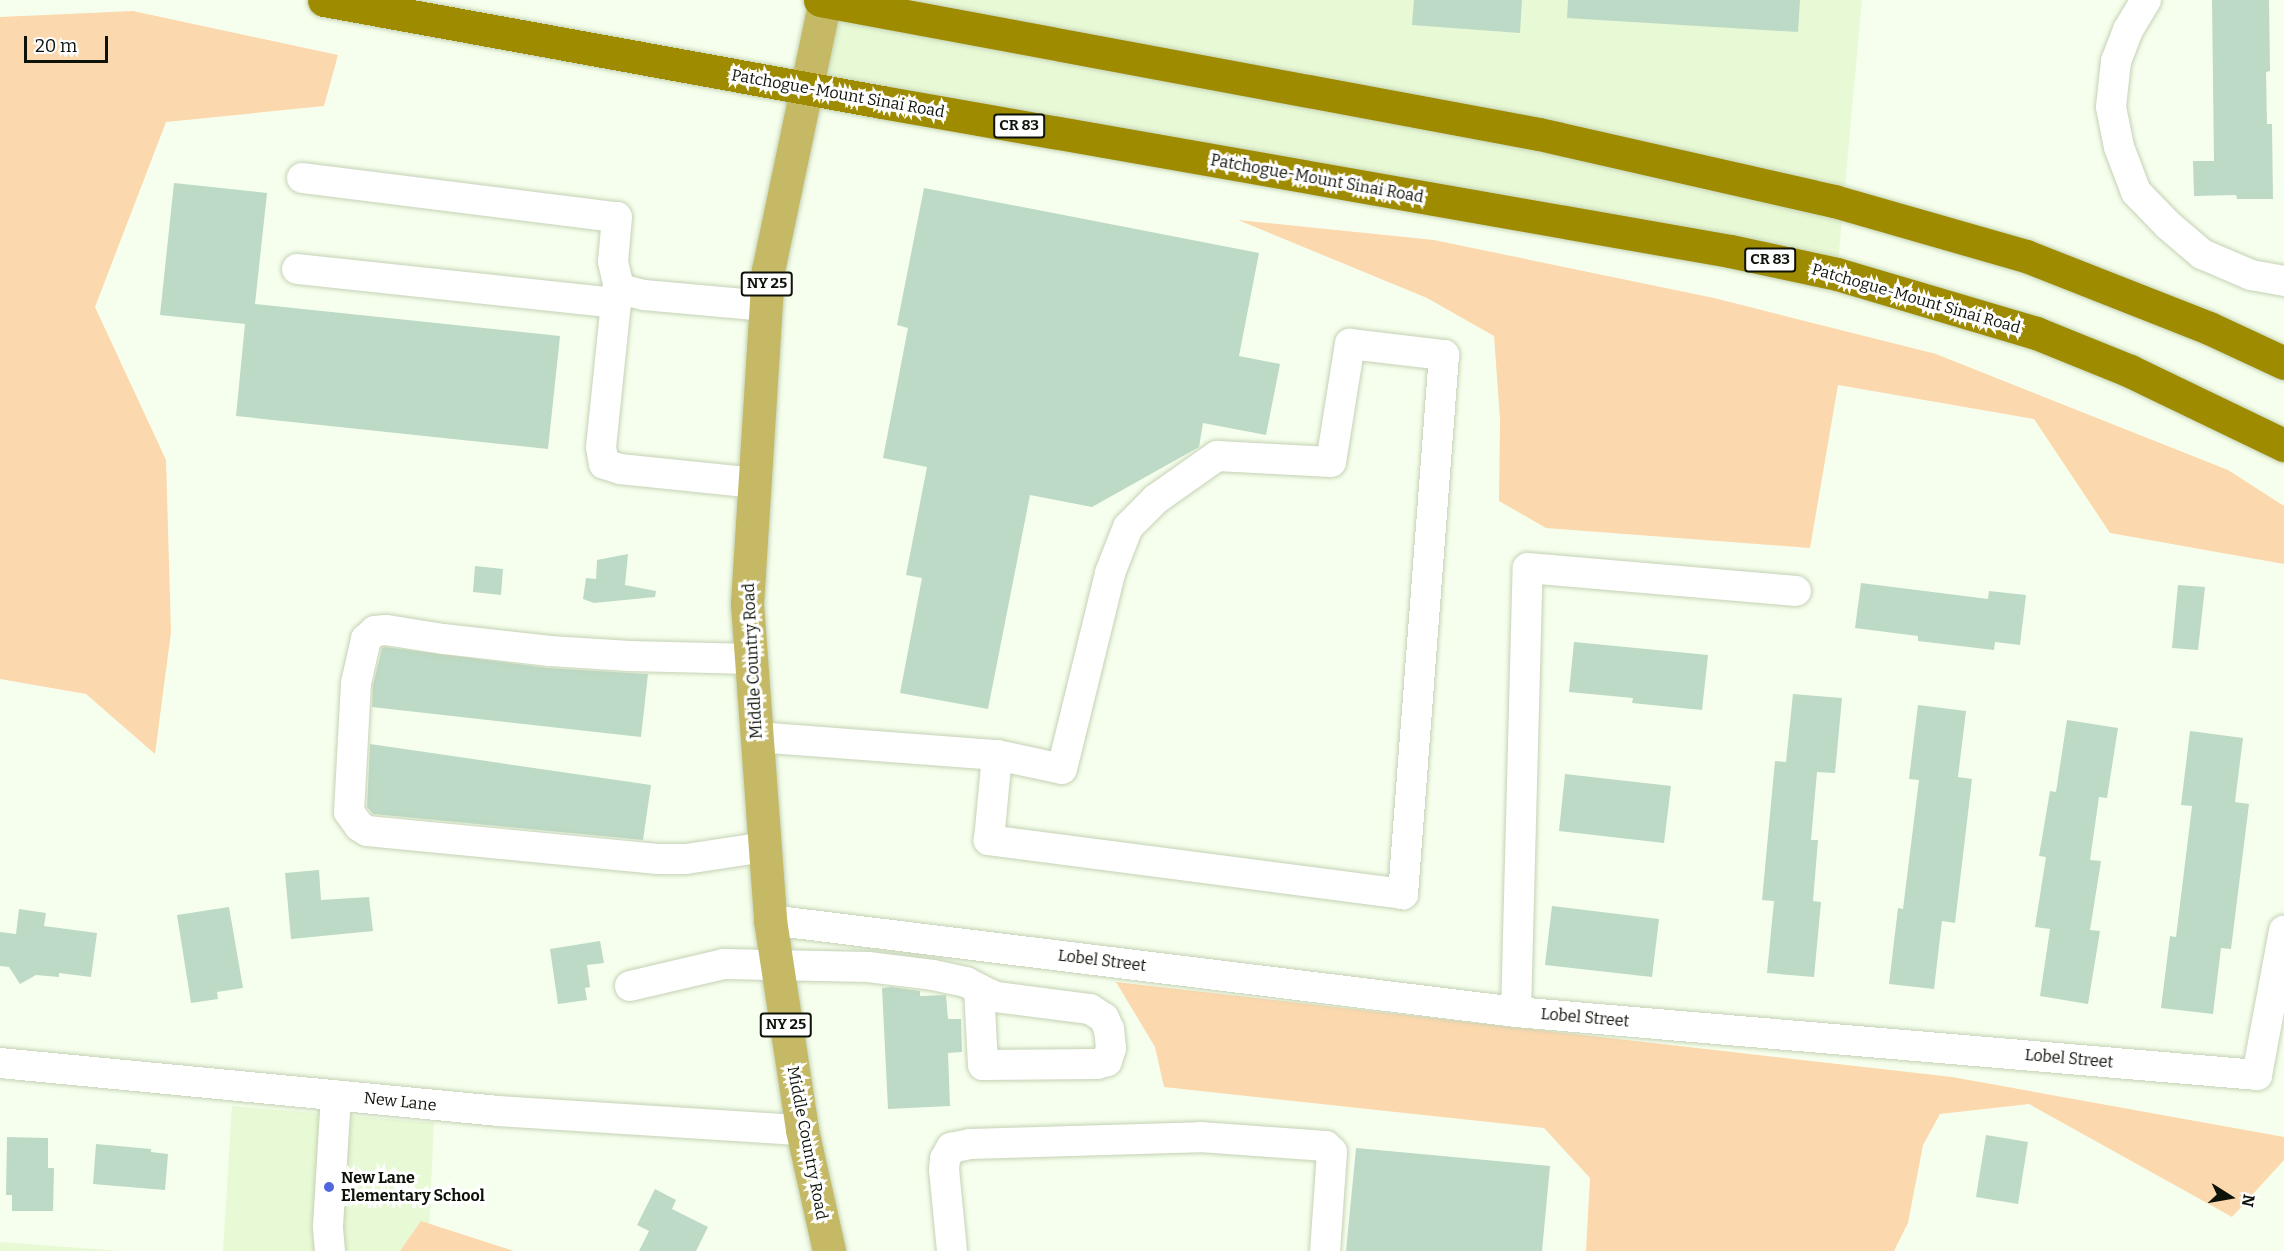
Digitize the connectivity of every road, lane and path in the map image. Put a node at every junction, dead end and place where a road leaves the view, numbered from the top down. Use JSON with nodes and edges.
{"nodes":[{"id":1,"x":324,"y":0,"type":"edge"},
{"id":2,"x":823,"y":0,"type":"edge"},
{"id":3,"x":2146,"y":0,"type":"edge"},
{"id":4,"x":807,"y":88,"type":"junction"},
{"id":5,"x":302,"y":178,"type":"dead end"},
{"id":6,"x":297,"y":269,"type":"dead end"},
{"id":7,"x":2284,"y":281,"type":"edge"},
{"id":8,"x":617,"y":293,"type":"junction"},
{"id":9,"x":766,"y":306,"type":"junction"},
{"id":10,"x":2284,"y":363,"type":"edge"},
{"id":11,"x":2284,"y":445,"type":"edge"},
{"id":12,"x":754,"y":483,"type":"junction"},
{"id":13,"x":1796,"y":591,"type":"dead end"},
{"id":14,"x":751,"y":659,"type":"junction"},
{"id":15,"x":756,"y":737,"type":"junction"},
{"id":16,"x":998,"y":755,"type":"junction"},
{"id":17,"x":765,"y":847,"type":"junction"},
{"id":18,"x":770,"y":920,"type":"junction"},
{"id":19,"x":2284,"y":931,"type":"edge"},
{"id":20,"x":777,"y":963,"type":"junction"},
{"id":21,"x":630,"y":986,"type":"dead end"},
{"id":22,"x":979,"y":989,"type":"dead end"},
{"id":23,"x":1516,"y":1012,"type":"junction"},
{"id":24,"x":0,"y":1064,"type":"edge"},
{"id":25,"x":336,"y":1095,"type":"junction"},
{"id":26,"x":802,"y":1130,"type":"junction"},
{"id":27,"x":330,"y":1251,"type":"edge"},
{"id":28,"x":829,"y":1251,"type":"edge"},
{"id":29,"x":952,"y":1251,"type":"edge"},
{"id":30,"x":1325,"y":1251,"type":"edge"}],
"edges":[{"from":1,"to":4,"type":"highway","name":"Patchogue-Mount Sinai Road","number":"CR 83"},
{"from":2,"to":4,"type":"main road","name":"Middle Country Road","number":"NY 25"},
{"from":2,"to":10,"type":"highway"},
{"from":3,"to":7,"type":"street"},
{"from":4,"to":9,"type":"main road","name":"Middle Country Road","number":"NY 25"},
{"from":4,"to":11,"type":"highway","name":"Patchogue-Mount Sinai Road","number":"CR 83"},
{"from":5,"to":8,"type":"street"},
{"from":6,"to":8,"type":"street"},
{"from":8,"to":9,"type":"street"},
{"from":8,"to":12,"type":"street"},
{"from":9,"to":12,"type":"main road","name":"Middle Country Road","number":"NY 25"},
{"from":12,"to":14,"type":"main road","name":"Middle Country Road","number":"NY 25"},
{"from":13,"to":23,"type":"street"},
{"from":14,"to":15,"type":"main road","name":"Middle Country Road","number":"NY 25"},
{"from":14,"to":17,"type":"street"},
{"from":15,"to":16,"type":"street"},
{"from":15,"to":17,"type":"main road","name":"Middle Country Road","number":"NY 25"},
{"from":16,"to":16,"type":"street"},
{"from":17,"to":18,"type":"main road","name":"Middle Country Road","number":"NY 25"},
{"from":18,"to":20,"type":"main road","name":"Middle Country Road","number":"NY 25"},
{"from":18,"to":23,"type":"street","name":"Lobel Street"},
{"from":19,"to":23,"type":"street","name":"Lobel Street"},
{"from":20,"to":21,"type":"street"},
{"from":20,"to":22,"type":"street"},
{"from":20,"to":26,"type":"main road","name":"Middle Country Road","number":"NY 25"},
{"from":24,"to":25,"type":"street","name":"New Lane"},
{"from":25,"to":26,"type":"street","name":"New Lane"},
{"from":25,"to":27,"type":"street"},
{"from":26,"to":28,"type":"main road","name":"Middle Country Road","number":"NY 25"},
{"from":29,"to":30,"type":"street"}]}
